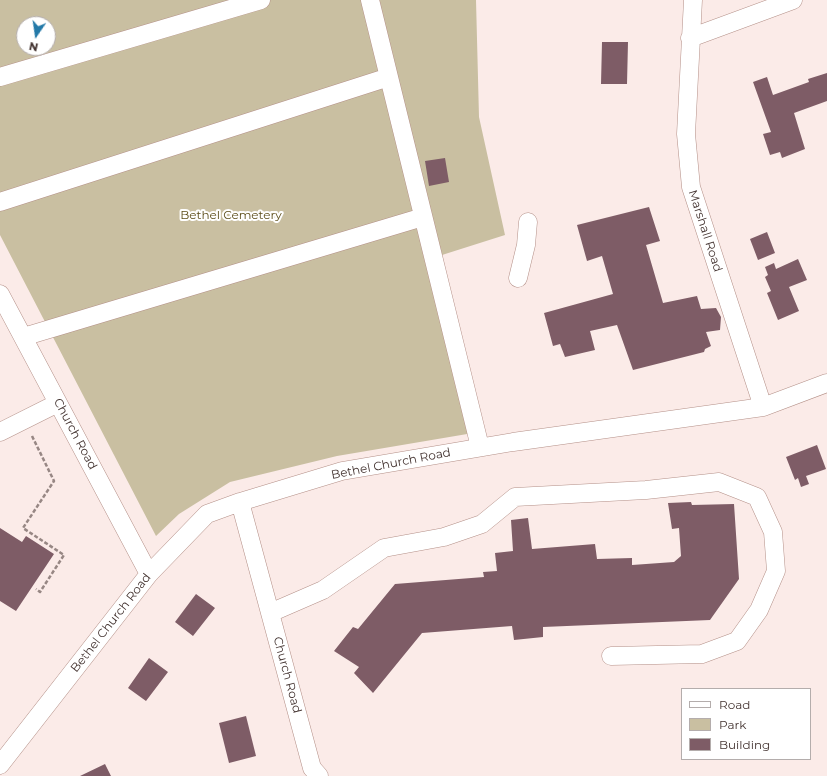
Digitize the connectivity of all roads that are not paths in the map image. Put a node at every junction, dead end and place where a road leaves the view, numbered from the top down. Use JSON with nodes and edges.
{"nodes":[{"id":1,"x":370,"y":0,"type":"edge"},
{"id":2,"x":693,"y":0,"type":"edge"},
{"id":3,"x":793,"y":0,"type":"edge"},
{"id":4,"x":255,"y":1,"type":"edge"},
{"id":5,"x":690,"y":38,"type":"junction"},
{"id":6,"x":0,"y":77,"type":"edge"},
{"id":7,"x":389,"y":77,"type":"junction"},
{"id":8,"x":0,"y":202,"type":"edge"},
{"id":9,"x":423,"y":217,"type":"junction"},
{"id":10,"x":528,"y":222,"type":"dead end"},
{"id":11,"x":518,"y":278,"type":"dead end"},
{"id":12,"x":0,"y":294,"type":"edge"},
{"id":13,"x":23,"y":337,"type":"junction"},
{"id":14,"x":827,"y":383,"type":"edge"},
{"id":15,"x":58,"y":403,"type":"junction"},
{"id":16,"x":763,"y":407,"type":"junction"},
{"id":17,"x":0,"y":432,"type":"edge"},
{"id":18,"x":480,"y":447,"type":"junction"},
{"id":19,"x":240,"y":502,"type":"junction"},
{"id":20,"x":149,"y":574,"type":"junction"},
{"id":21,"x":270,"y":613,"type":"junction"},
{"id":22,"x":611,"y":656,"type":"dead end"},
{"id":23,"x":0,"y":765,"type":"edge"},
{"id":24,"x":319,"y":776,"type":"edge"}],
"edges":[{"from":1,"to":7,"type":"street"},
{"from":2,"to":5,"type":"street","name":"Marshall Road"},
{"from":3,"to":5,"type":"street"},
{"from":4,"to":6,"type":"street"},
{"from":5,"to":16,"type":"street","name":"Marshall Road"},
{"from":7,"to":8,"type":"street"},
{"from":7,"to":9,"type":"street"},
{"from":9,"to":13,"type":"street"},
{"from":9,"to":18,"type":"street"},
{"from":10,"to":11,"type":"street"},
{"from":12,"to":13,"type":"street","name":"Church Road"},
{"from":13,"to":15,"type":"street","name":"Church Road"},
{"from":14,"to":16,"type":"street","name":"Bethel Church Road"},
{"from":15,"to":17,"type":"street"},
{"from":15,"to":20,"type":"street","name":"Church Road"},
{"from":16,"to":18,"type":"street","name":"Bethel Church Road"},
{"from":18,"to":19,"type":"street","name":"Bethel Church Road"},
{"from":19,"to":20,"type":"street","name":"Bethel Church Road"},
{"from":19,"to":21,"type":"street","name":"Church Road"},
{"from":20,"to":23,"type":"street","name":"Bethel Church Road"},
{"from":21,"to":22,"type":"street"},
{"from":21,"to":24,"type":"street","name":"Church Road"}]}
